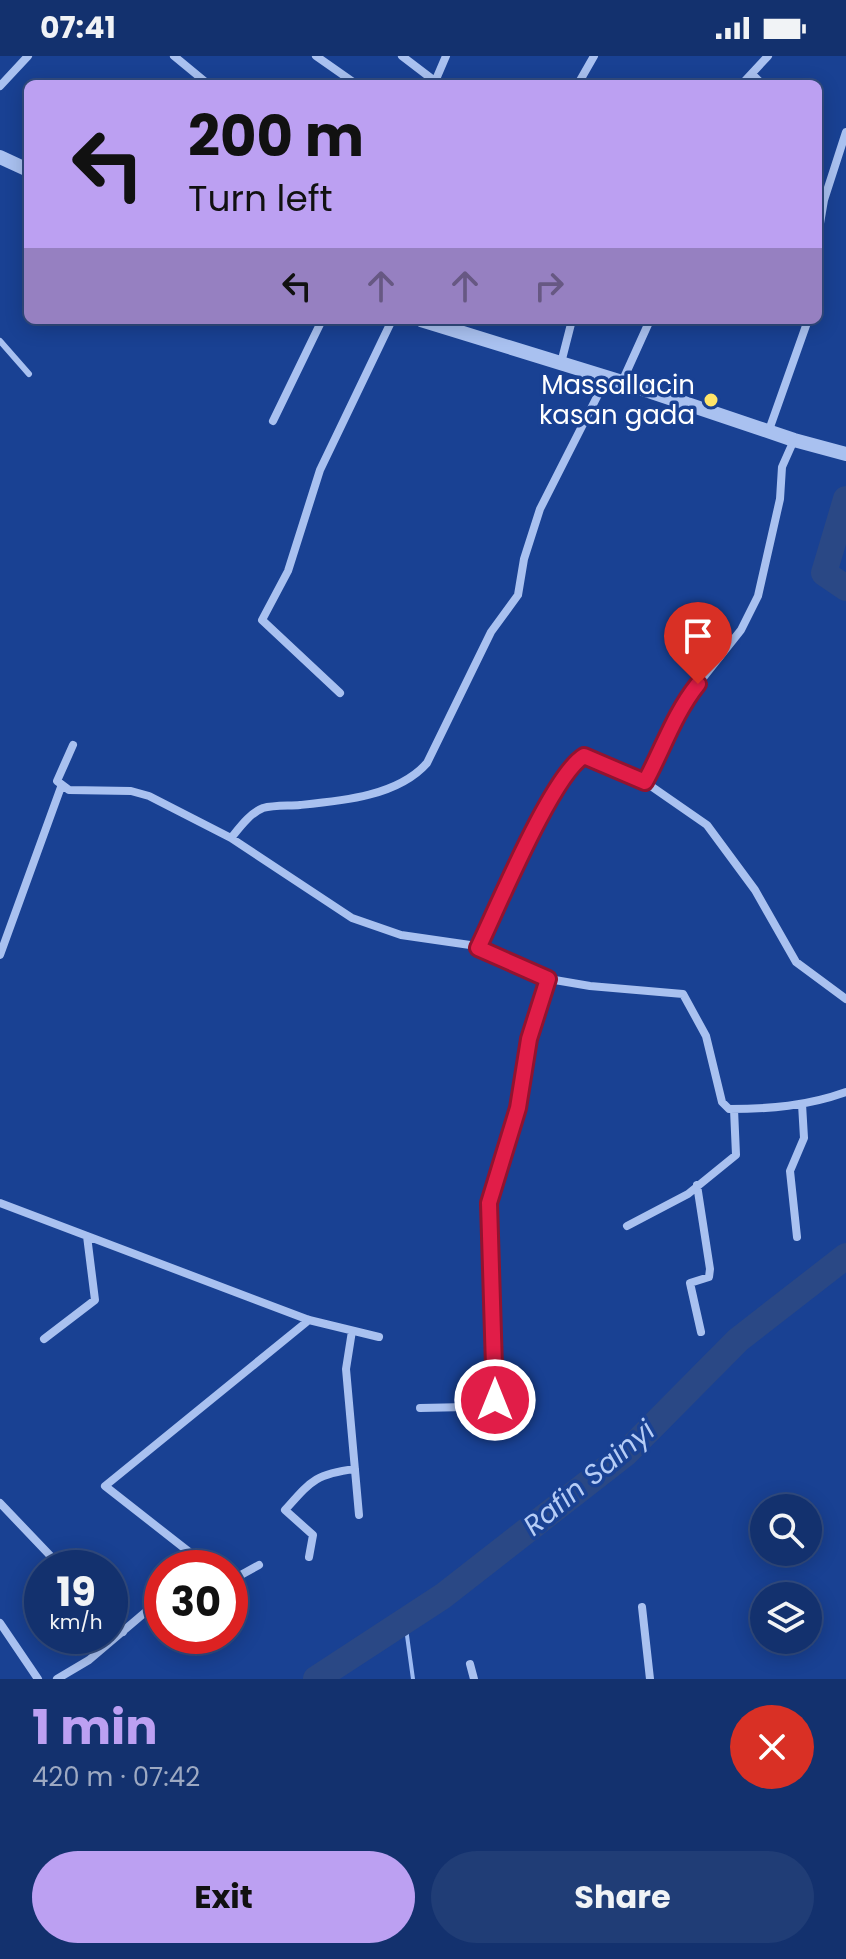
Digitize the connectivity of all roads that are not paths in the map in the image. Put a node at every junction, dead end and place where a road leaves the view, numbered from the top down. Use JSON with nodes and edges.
{"nodes":[{"id":1,"x":28,"y":56,"type":"edge"},
{"id":2,"x":174,"y":56,"type":"edge"},
{"id":3,"x":316,"y":56,"type":"edge"},
{"id":4,"x":402,"y":56,"type":"edge"},
{"id":5,"x":446,"y":56,"type":"edge"},
{"id":6,"x":594,"y":56,"type":"edge"},
{"id":7,"x":768,"y":56,"type":"edge"},
{"id":8,"x":752,"y":74,"type":"junction"},
{"id":9,"x":203,"y":80,"type":"edge"},
{"id":10,"x":350,"y":80,"type":"edge"},
{"id":11,"x":431,"y":80,"type":"edge"},
{"id":12,"x":436,"y":80,"type":"edge"},
{"id":13,"x":580,"y":80,"type":"edge"},
{"id":14,"x":746,"y":80,"type":"edge"},
{"id":15,"x":758,"y":80,"type":"edge"},
{"id":16,"x":0,"y":86,"type":"edge"},
{"id":17,"x":846,"y":132,"type":"edge"},
{"id":18,"x":0,"y":157,"type":"edge"},
{"id":19,"x":24,"y":168,"type":"edge"},
{"id":20,"x":822,"y":212,"type":"edge"},
{"id":21,"x":320,"y":324,"type":"edge"},
{"id":22,"x":390,"y":324,"type":"edge"},
{"id":23,"x":434,"y":324,"type":"edge"},
{"id":24,"x":571,"y":324,"type":"edge"},
{"id":25,"x":648,"y":324,"type":"edge"},
{"id":26,"x":807,"y":324,"type":"edge"},
{"id":27,"x":0,"y":341,"type":"edge"},
{"id":28,"x":561,"y":363,"type":"junction"},
{"id":29,"x":29,"y":374,"type":"dead end"},
{"id":30,"x":607,"y":377,"type":"junction"},
{"id":31,"x":622,"y":382,"type":"junction"},
{"id":32,"x":273,"y":421,"type":"dead end"},
{"id":33,"x":769,"y":430,"type":"junction"},
{"id":34,"x":794,"y":440,"type":"junction"},
{"id":35,"x":846,"y":454,"type":"edge"},
{"id":36,"x":340,"y":693,"type":"dead end"},
{"id":37,"x":73,"y":745,"type":"dead end"},
{"id":38,"x":645,"y":782,"type":"junction"},
{"id":39,"x":61,"y":787,"type":"junction"},
{"id":40,"x":231,"y":838,"type":"junction"},
{"id":41,"x":478,"y":948,"type":"junction"},
{"id":42,"x":0,"y":955,"type":"edge"},
{"id":43,"x":548,"y":979,"type":"junction"},
{"id":44,"x":846,"y":999,"type":"edge"},
{"id":45,"x":846,"y":1092,"type":"edge"},
{"id":46,"x":802,"y":1104,"type":"junction"},
{"id":47,"x":734,"y":1109,"type":"junction"},
{"id":48,"x":697,"y":1185,"type":"junction"},
{"id":49,"x":0,"y":1203,"type":"edge"},
{"id":50,"x":627,"y":1226,"type":"dead end"},
{"id":51,"x":87,"y":1236,"type":"junction"},
{"id":52,"x":797,"y":1237,"type":"dead end"},
{"id":53,"x":309,"y":1320,"type":"junction"},
{"id":54,"x":352,"y":1331,"type":"junction"},
{"id":55,"x":701,"y":1332,"type":"dead end"},
{"id":56,"x":379,"y":1337,"type":"dead end"},
{"id":57,"x":44,"y":1339,"type":"dead end"},
{"id":58,"x":420,"y":1408,"type":"dead end"},
{"id":59,"x":355,"y":1469,"type":"junction"},
{"id":60,"x":0,"y":1503,"type":"edge"},
{"id":61,"x":359,"y":1515,"type":"dead end"},
{"id":62,"x":45,"y":1550,"type":"edge"},
{"id":63,"x":183,"y":1550,"type":"edge"},
{"id":64,"x":309,"y":1557,"type":"dead end"},
{"id":65,"x":259,"y":1565,"type":"dead end"},
{"id":66,"x":248,"y":1571,"type":"edge"},
{"id":67,"x":642,"y":1607,"type":"dead end"},
{"id":68,"x":144,"y":1614,"type":"edge"},
{"id":69,"x":0,"y":1623,"type":"edge"},
{"id":70,"x":128,"y":1628,"type":"edge"},
{"id":71,"x":96,"y":1654,"type":"edge"},
{"id":72,"x":470,"y":1664,"type":"dead end"},
{"id":73,"x":38,"y":1679,"type":"edge"},
{"id":74,"x":57,"y":1679,"type":"edge"},
{"id":75,"x":474,"y":1679,"type":"edge"},
{"id":76,"x":650,"y":1679,"type":"edge"}],
"edges":[{"from":1,"to":16,"type":"street"},
{"from":2,"to":9,"type":"street"},
{"from":3,"to":10,"type":"street"},
{"from":4,"to":11,"type":"street"},
{"from":5,"to":12,"type":"street"},
{"from":6,"to":13,"type":"street"},
{"from":7,"to":8,"type":"street"},
{"from":8,"to":14,"type":"street"},
{"from":8,"to":15,"type":"street"},
{"from":17,"to":20,"type":"street"},
{"from":18,"to":19,"type":"street"},
{"from":21,"to":32,"type":"street"},
{"from":22,"to":36,"type":"street"},
{"from":23,"to":28,"type":"street"},
{"from":24,"to":28,"type":"street"},
{"from":25,"to":31,"type":"street"},
{"from":26,"to":33,"type":"street"},
{"from":27,"to":29,"type":"lane"},
{"from":28,"to":30,"type":"street"},
{"from":30,"to":31,"type":"street"},
{"from":30,"to":40,"type":"street"},
{"from":31,"to":33,"type":"street"},
{"from":33,"to":34,"type":"street"},
{"from":34,"to":35,"type":"street"},
{"from":34,"to":38,"type":"street"},
{"from":37,"to":39,"type":"street"},
{"from":38,"to":41,"type":"street"},
{"from":38,"to":44,"type":"street"},
{"from":39,"to":40,"type":"street"},
{"from":39,"to":42,"type":"street"},
{"from":40,"to":41,"type":"street"},
{"from":41,"to":43,"type":"street"},
{"from":43,"to":47,"type":"street"},
{"from":43,"to":58,"type":"street"},
{"from":45,"to":46,"type":"street"},
{"from":46,"to":47,"type":"street"},
{"from":46,"to":52,"type":"street"},
{"from":47,"to":48,"type":"street"},
{"from":48,"to":50,"type":"street"},
{"from":48,"to":55,"type":"street"},
{"from":49,"to":51,"type":"street"},
{"from":51,"to":53,"type":"street"},
{"from":51,"to":57,"type":"street"},
{"from":53,"to":54,"type":"street"},
{"from":53,"to":63,"type":"street"},
{"from":54,"to":56,"type":"street"},
{"from":54,"to":59,"type":"street"},
{"from":59,"to":61,"type":"street"},
{"from":59,"to":64,"type":"street"},
{"from":60,"to":62,"type":"street"},
{"from":65,"to":66,"type":"street"},
{"from":67,"to":76,"type":"street"},
{"from":68,"to":70,"type":"street"},
{"from":69,"to":73,"type":"street"},
{"from":71,"to":74,"type":"street"},
{"from":72,"to":75,"type":"street"}]}
